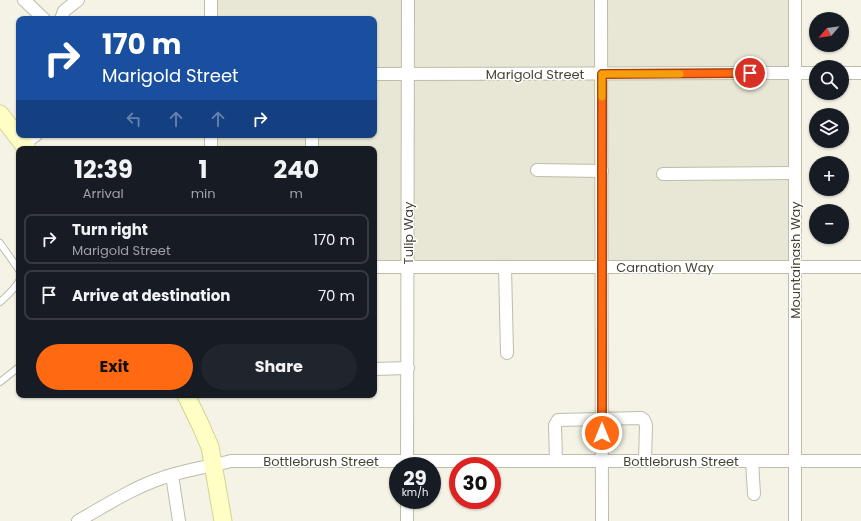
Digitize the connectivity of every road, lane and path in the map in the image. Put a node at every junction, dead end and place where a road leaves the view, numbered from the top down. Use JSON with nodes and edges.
{"nodes":[{"id":1,"x":24,"y":0,"type":"edge"},
{"id":2,"x":78,"y":0,"type":"edge"},
{"id":3,"x":211,"y":0,"type":"edge"},
{"id":4,"x":408,"y":0,"type":"edge"},
{"id":5,"x":601,"y":0,"type":"edge"},
{"id":6,"x":795,"y":0,"type":"edge"},
{"id":7,"x":41,"y":16,"type":"edge"},
{"id":8,"x":62,"y":16,"type":"edge"},
{"id":9,"x":211,"y":16,"type":"edge"},
{"id":10,"x":795,"y":73,"type":"junction"},
{"id":11,"x":809,"y":73,"type":"edge"},
{"id":12,"x":849,"y":73,"type":"edge"},
{"id":13,"x":861,"y":73,"type":"edge"},
{"id":14,"x":377,"y":74,"type":"edge"},
{"id":15,"x":408,"y":74,"type":"junction"},
{"id":16,"x":602,"y":74,"type":"junction"},
{"id":17,"x":0,"y":114,"type":"edge"},
{"id":18,"x":16,"y":130,"type":"edge"},
{"id":19,"x":537,"y":170,"type":"dead end"},
{"id":20,"x":602,"y":171,"type":"junction"},
{"id":21,"x":795,"y":173,"type":"junction"},
{"id":22,"x":663,"y":174,"type":"dead end"},
{"id":23,"x":0,"y":243,"type":"edge"},
{"id":24,"x":16,"y":266,"type":"edge"},
{"id":25,"x":377,"y":267,"type":"edge"},
{"id":26,"x":408,"y":267,"type":"junction"},
{"id":27,"x":505,"y":267,"type":"junction"},
{"id":28,"x":602,"y":267,"type":"junction"},
{"id":29,"x":795,"y":267,"type":"junction"},
{"id":30,"x":861,"y":267,"type":"edge"},
{"id":31,"x":16,"y":287,"type":"edge"},
{"id":32,"x":0,"y":302,"type":"edge"},
{"id":33,"x":507,"y":353,"type":"dead end"},
{"id":34,"x":408,"y":368,"type":"junction"},
{"id":35,"x":16,"y":369,"type":"edge"},
{"id":36,"x":377,"y":369,"type":"edge"},
{"id":37,"x":0,"y":382,"type":"edge"},
{"id":38,"x":187,"y":398,"type":"edge"},
{"id":39,"x":602,"y":419,"type":"junction"},
{"id":40,"x":407,"y":457,"type":"edge"},
{"id":41,"x":556,"y":460,"type":"junction"},
{"id":42,"x":602,"y":460,"type":"junction"},
{"id":43,"x":645,"y":461,"type":"junction"},
{"id":44,"x":752,"y":461,"type":"junction"},
{"id":45,"x":795,"y":461,"type":"junction"},
{"id":46,"x":861,"y":461,"type":"edge"},
{"id":47,"x":441,"y":462,"type":"edge"},
{"id":48,"x":389,"y":463,"type":"edge"},
{"id":49,"x":214,"y":466,"type":"junction"},
{"id":50,"x":172,"y":475,"type":"junction"},
{"id":51,"x":754,"y":494,"type":"dead end"},
{"id":52,"x":407,"y":509,"type":"edge"},
{"id":53,"x":78,"y":521,"type":"edge"},
{"id":54,"x":179,"y":521,"type":"edge"},
{"id":55,"x":223,"y":521,"type":"edge"},
{"id":56,"x":407,"y":521,"type":"edge"},
{"id":57,"x":602,"y":521,"type":"edge"},
{"id":58,"x":795,"y":521,"type":"edge"}],
"edges":[{"from":1,"to":7,"type":"street"},
{"from":2,"to":8,"type":"street"},
{"from":3,"to":9,"type":"street"},
{"from":4,"to":15,"type":"street","name":"Tulip Way"},
{"from":5,"to":16,"type":"street"},
{"from":6,"to":10,"type":"street","name":"Mountainash Way"},
{"from":10,"to":11,"type":"street","name":"Marigold Street"},
{"from":10,"to":16,"type":"street","name":"Marigold Street"},
{"from":10,"to":21,"type":"street","name":"Mountainash Way"},
{"from":12,"to":13,"type":"street"},
{"from":14,"to":15,"type":"street","name":"Marigold Street"},
{"from":15,"to":16,"type":"street","name":"Marigold Street"},
{"from":15,"to":26,"type":"street","name":"Tulip Way"},
{"from":16,"to":20,"type":"street"},
{"from":17,"to":18,"type":"street"},
{"from":19,"to":20,"type":"street"},
{"from":20,"to":28,"type":"street"},
{"from":21,"to":22,"type":"street"},
{"from":21,"to":29,"type":"street","name":"Mountainash Way"},
{"from":23,"to":24,"type":"lane"},
{"from":25,"to":26,"type":"street","name":"Carnation Way"},
{"from":26,"to":27,"type":"street","name":"Carnation Way"},
{"from":26,"to":34,"type":"street","name":"Tulip Way"},
{"from":27,"to":28,"type":"street","name":"Carnation Way"},
{"from":27,"to":33,"type":"street"},
{"from":28,"to":29,"type":"street","name":"Carnation Way"},
{"from":28,"to":39,"type":"street"},
{"from":29,"to":30,"type":"street","name":"Carnation Way"},
{"from":29,"to":45,"type":"street","name":"Mountainash Way"},
{"from":31,"to":32,"type":"lane"},
{"from":34,"to":36,"type":"street"},
{"from":34,"to":40,"type":"street","name":"Tulip Way"},
{"from":35,"to":37,"type":"lane"},
{"from":38,"to":49,"type":"street"},
{"from":39,"to":41,"type":"street"},
{"from":39,"to":42,"type":"street"},
{"from":39,"to":43,"type":"street"},
{"from":41,"to":42,"type":"street","name":"Bottlebrush Street"},
{"from":41,"to":47,"type":"street","name":"Bottlebrush Street"},
{"from":42,"to":43,"type":"street","name":"Bottlebrush Street"},
{"from":42,"to":57,"type":"street"},
{"from":43,"to":44,"type":"street","name":"Bottlebrush Street"},
{"from":44,"to":45,"type":"street","name":"Bottlebrush Street"},
{"from":44,"to":51,"type":"street"},
{"from":45,"to":46,"type":"street","name":"Bottlebrush Street"},
{"from":45,"to":58,"type":"street","name":"Mountainash Way"},
{"from":48,"to":49,"type":"street","name":"Bottlebrush Street"},
{"from":49,"to":50,"type":"street","name":"Bottlebrush Street"},
{"from":49,"to":55,"type":"street"},
{"from":50,"to":53,"type":"street","name":"Bottlebrush Street"},
{"from":50,"to":54,"type":"street"},
{"from":52,"to":56,"type":"street"}]}
